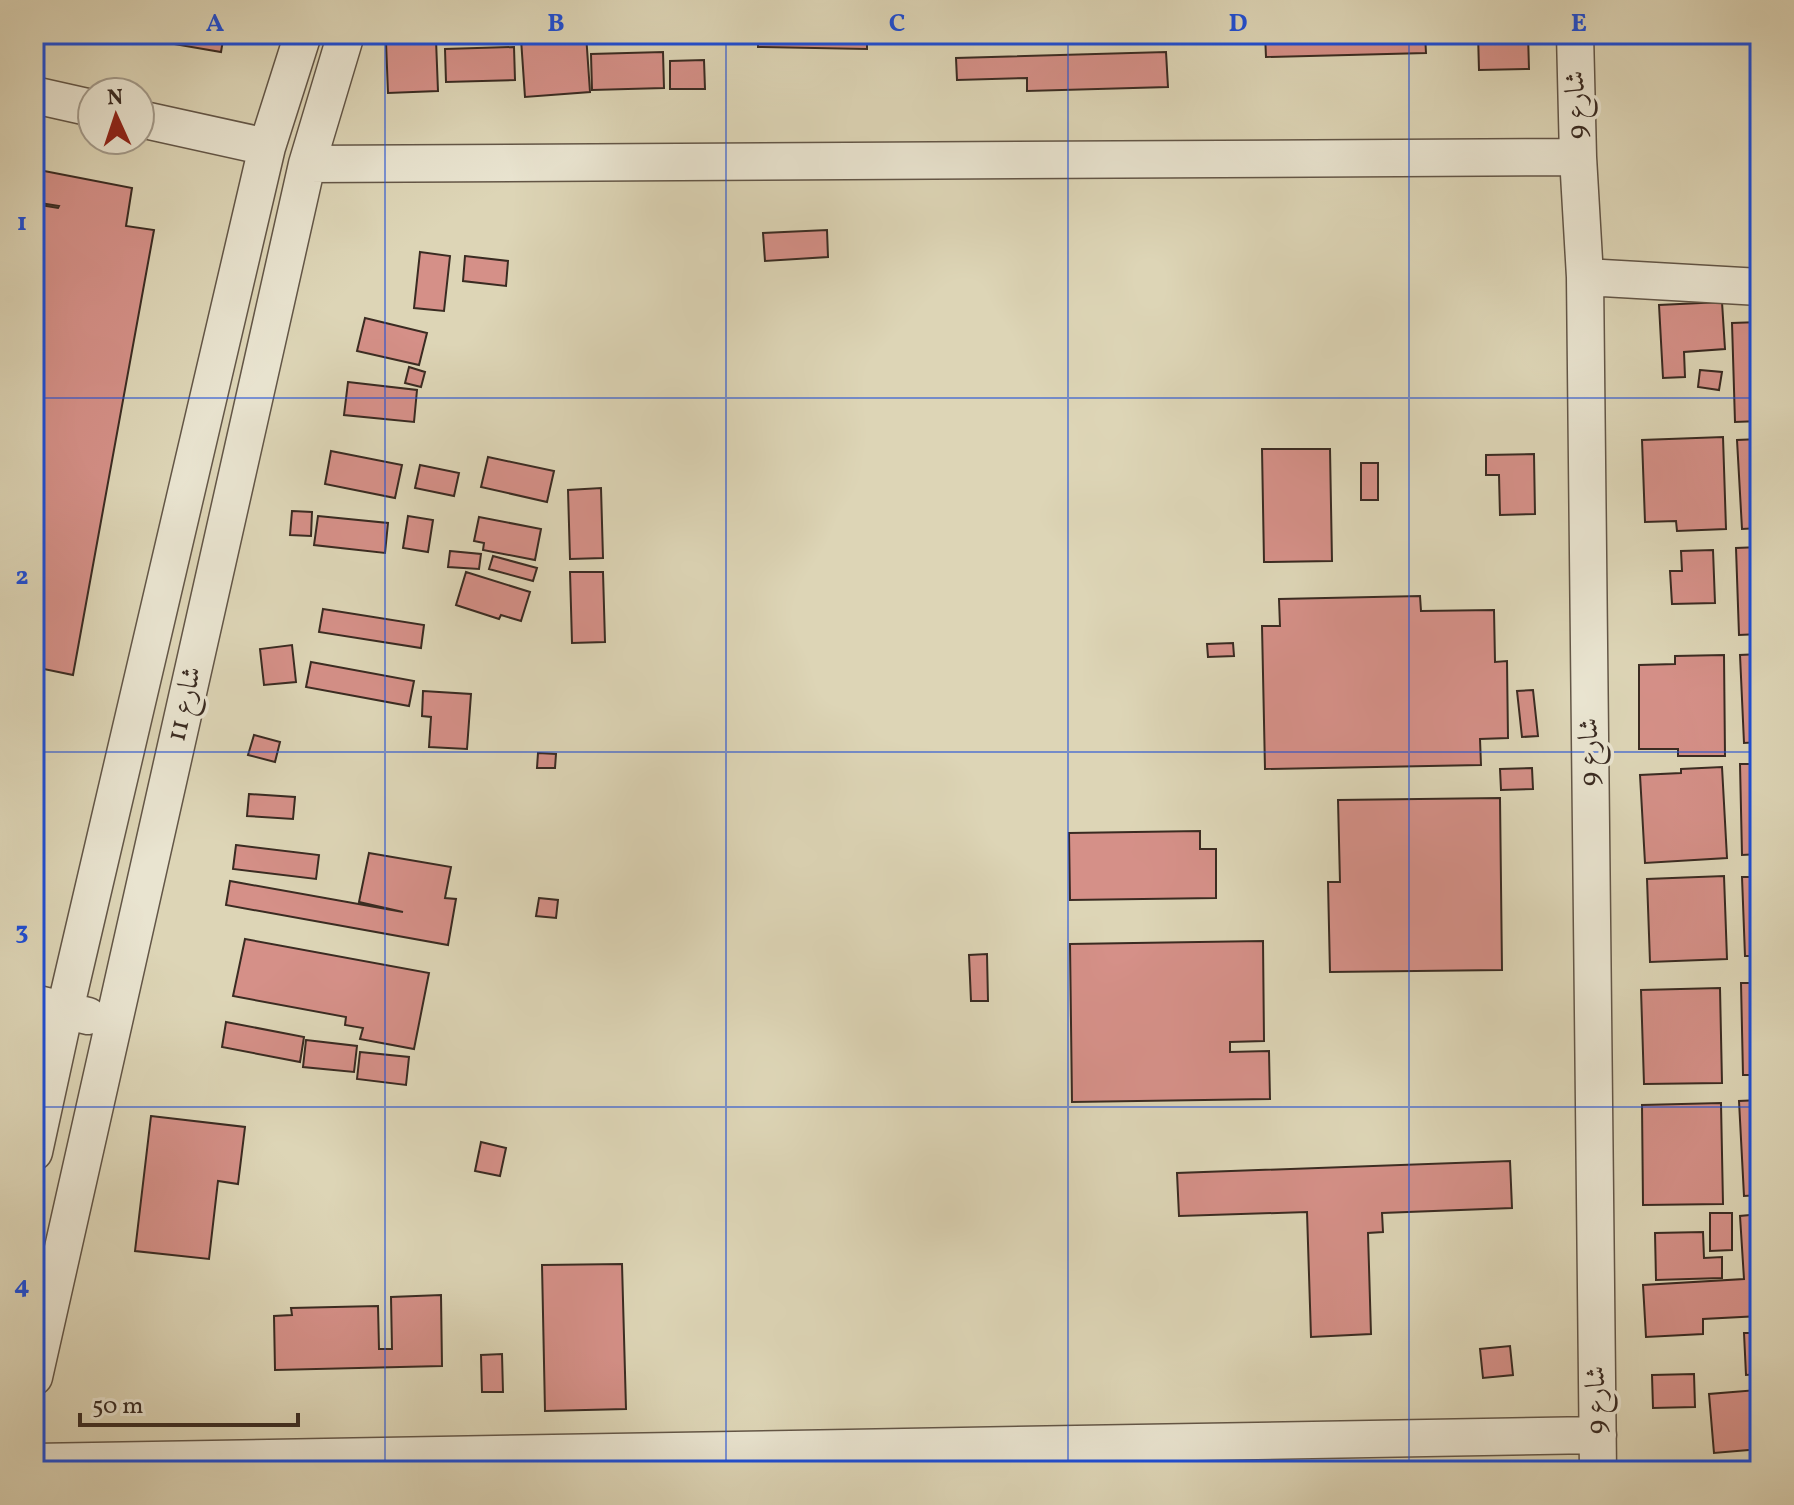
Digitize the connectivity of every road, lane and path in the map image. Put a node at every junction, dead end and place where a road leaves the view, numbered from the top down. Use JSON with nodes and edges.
{"nodes":[{"id":1,"x":303,"y":34,"type":"edge"},
{"id":2,"x":346,"y":34,"type":"edge"},
{"id":3,"x":1575,"y":34,"type":"edge"},
{"id":4,"x":34,"y":95,"type":"edge"},
{"id":5,"x":76,"y":104,"type":"edge"},
{"id":6,"x":156,"y":123,"type":"edge"},
{"id":7,"x":267,"y":147,"type":"junction"},
{"id":8,"x":1578,"y":157,"type":"junction"},
{"id":9,"x":307,"y":164,"type":"junction"},
{"id":10,"x":1585,"y":277,"type":"junction"},
{"id":11,"x":1760,"y":287,"type":"edge"},
{"id":12,"x":50,"y":1006,"type":"edge"},
{"id":13,"x":113,"y":1023,"type":"junction"},
{"id":14,"x":34,"y":1152,"type":"edge"},
{"id":15,"x":34,"y":1377,"type":"edge"},
{"id":16,"x":1598,"y":1435,"type":"junction"},
{"id":17,"x":34,"y":1462,"type":"edge"},
{"id":18,"x":1598,"y":1471,"type":"edge"}],
"edges":[{"from":1,"to":7,"type":"street","name":"شارع 11"},
{"from":2,"to":9,"type":"street","name":"شارع 11"},
{"from":3,"to":8,"type":"street","name":"شارع 9"},
{"from":4,"to":5,"type":"street"},
{"from":6,"to":7,"type":"street"},
{"from":7,"to":12,"type":"street","name":"شارع 11"},
{"from":8,"to":9,"type":"street"},
{"from":8,"to":10,"type":"street","name":"شارع 9"},
{"from":9,"to":13,"type":"street","name":"شارع 11"},
{"from":10,"to":11,"type":"street"},
{"from":10,"to":16,"type":"street","name":"شارع 9"},
{"from":12,"to":13,"type":"street"},
{"from":12,"to":14,"type":"street","name":"شارع 11"},
{"from":13,"to":15,"type":"street","name":"شارع 11"},
{"from":16,"to":17,"type":"street"},
{"from":16,"to":18,"type":"street","name":"شارع 9"}]}
